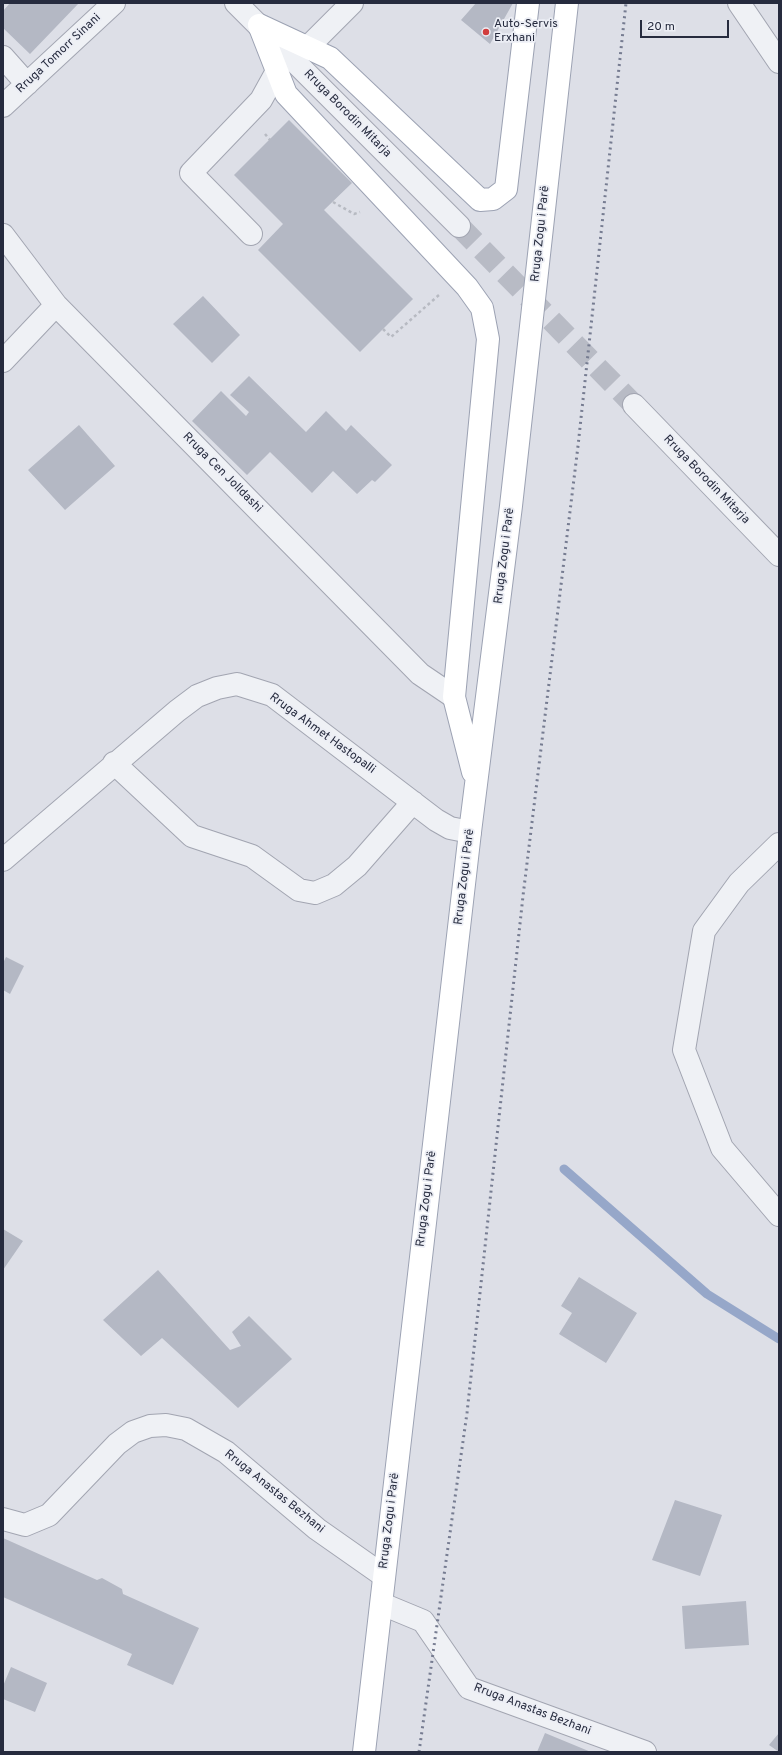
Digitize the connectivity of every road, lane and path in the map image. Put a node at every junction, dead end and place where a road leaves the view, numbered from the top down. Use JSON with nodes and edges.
{"nodes":[{"id":1,"x":114,"y":3,"type":"edge"},
{"id":2,"x":236,"y":3,"type":"edge"},
{"id":3,"x":352,"y":3,"type":"edge"},
{"id":4,"x":528,"y":3,"type":"edge"},
{"id":5,"x":567,"y":3,"type":"edge"},
{"id":6,"x":739,"y":3,"type":"edge"},
{"id":7,"x":259,"y":25,"type":"junction"},
{"id":8,"x":308,"y":47,"type":"junction"},
{"id":9,"x":3,"y":57,"type":"edge"},
{"id":10,"x":779,"y":62,"type":"edge"},
{"id":11,"x":277,"y":71,"type":"junction"},
{"id":12,"x":27,"y":84,"type":"junction"},
{"id":13,"x":3,"y":106,"type":"edge"},
{"id":14,"x":459,"y":226,"type":"tunnel mouth"},
{"id":15,"x":250,"y":234,"type":"dead end"},
{"id":16,"x":3,"y":235,"type":"edge"},
{"id":17,"x":458,"y":278,"type":"junction"},
{"id":18,"x":56,"y":305,"type":"junction"},
{"id":19,"x":383,"y":329,"type":"dead end"},
{"id":20,"x":3,"y":361,"type":"edge"},
{"id":21,"x":634,"y":405,"type":"tunnel mouth"},
{"id":22,"x":779,"y":555,"type":"edge"},
{"id":23,"x":454,"y":698,"type":"junction"},
{"id":24,"x":114,"y":763,"type":"junction"},
{"id":25,"x":476,"y":781,"type":"junction"},
{"id":26,"x":413,"y":802,"type":"junction"},
{"id":27,"x":470,"y":832,"type":"junction"},
{"id":28,"x":779,"y":844,"type":"edge"},
{"id":29,"x":3,"y":860,"type":"edge"},
{"id":30,"x":779,"y":1215,"type":"edge"},
{"id":31,"x":3,"y":1518,"type":"edge"},
{"id":32,"x":384,"y":1576,"type":"junction"},
{"id":33,"x":382,"y":1604,"type":"junction"},
{"id":34,"x":364,"y":1752,"type":"edge"},
{"id":35,"x":645,"y":1752,"type":"edge"}],
"edges":[{"from":1,"to":12,"type":"street","name":"Rruga Tomorr Sinani"},
{"from":2,"to":7,"type":"street","name":"Rruga Borodin Mitarja"},
{"from":3,"to":8,"type":"street"},
{"from":4,"to":8,"type":"main road"},
{"from":5,"to":25,"type":"main road","name":"Rruga Zogu i Parë"},
{"from":6,"to":10,"type":"street"},
{"from":7,"to":8,"type":"main road"},
{"from":7,"to":11,"type":"main road"},
{"from":7,"to":14,"type":"street","name":"Rruga Borodin Mitarja"},
{"from":9,"to":12,"type":"street"},
{"from":11,"to":15,"type":"street"},
{"from":11,"to":17,"type":"main road"},
{"from":12,"to":13,"type":"street","name":"Rruga Tomorr Sinani"},
{"from":16,"to":18,"type":"street","name":"Rruga Cen Jolldashi"},
{"from":17,"to":19,"type":"path"},
{"from":17,"to":23,"type":"main road"},
{"from":18,"to":20,"type":"street"},
{"from":18,"to":23,"type":"street","name":"Rruga Cen Jolldashi"},
{"from":21,"to":22,"type":"street","name":"Rruga Borodin Mitarja"},
{"from":23,"to":25,"type":"main road"},
{"from":24,"to":26,"type":"street","name":"Rruga Ahmet Hastopalli"},
{"from":24,"to":26,"type":"street"},
{"from":24,"to":29,"type":"street","name":"Rruga Ahmet Hastopalli"},
{"from":25,"to":27,"type":"main road","name":"Rruga Zogu i Parë"},
{"from":26,"to":27,"type":"street","name":"Rruga Ahmet Hastopalli"},
{"from":27,"to":32,"type":"main road","name":"Rruga Zogu i Parë"},
{"from":28,"to":30,"type":"street"},
{"from":31,"to":32,"type":"street","name":"Rruga Anastas Bezhani"},
{"from":32,"to":33,"type":"main road","name":"Rruga Zogu i Parë"},
{"from":33,"to":34,"type":"main road","name":"Rruga Zogu i Parë"},
{"from":33,"to":35,"type":"street","name":"Rruga Anastas Bezhani"}]}
